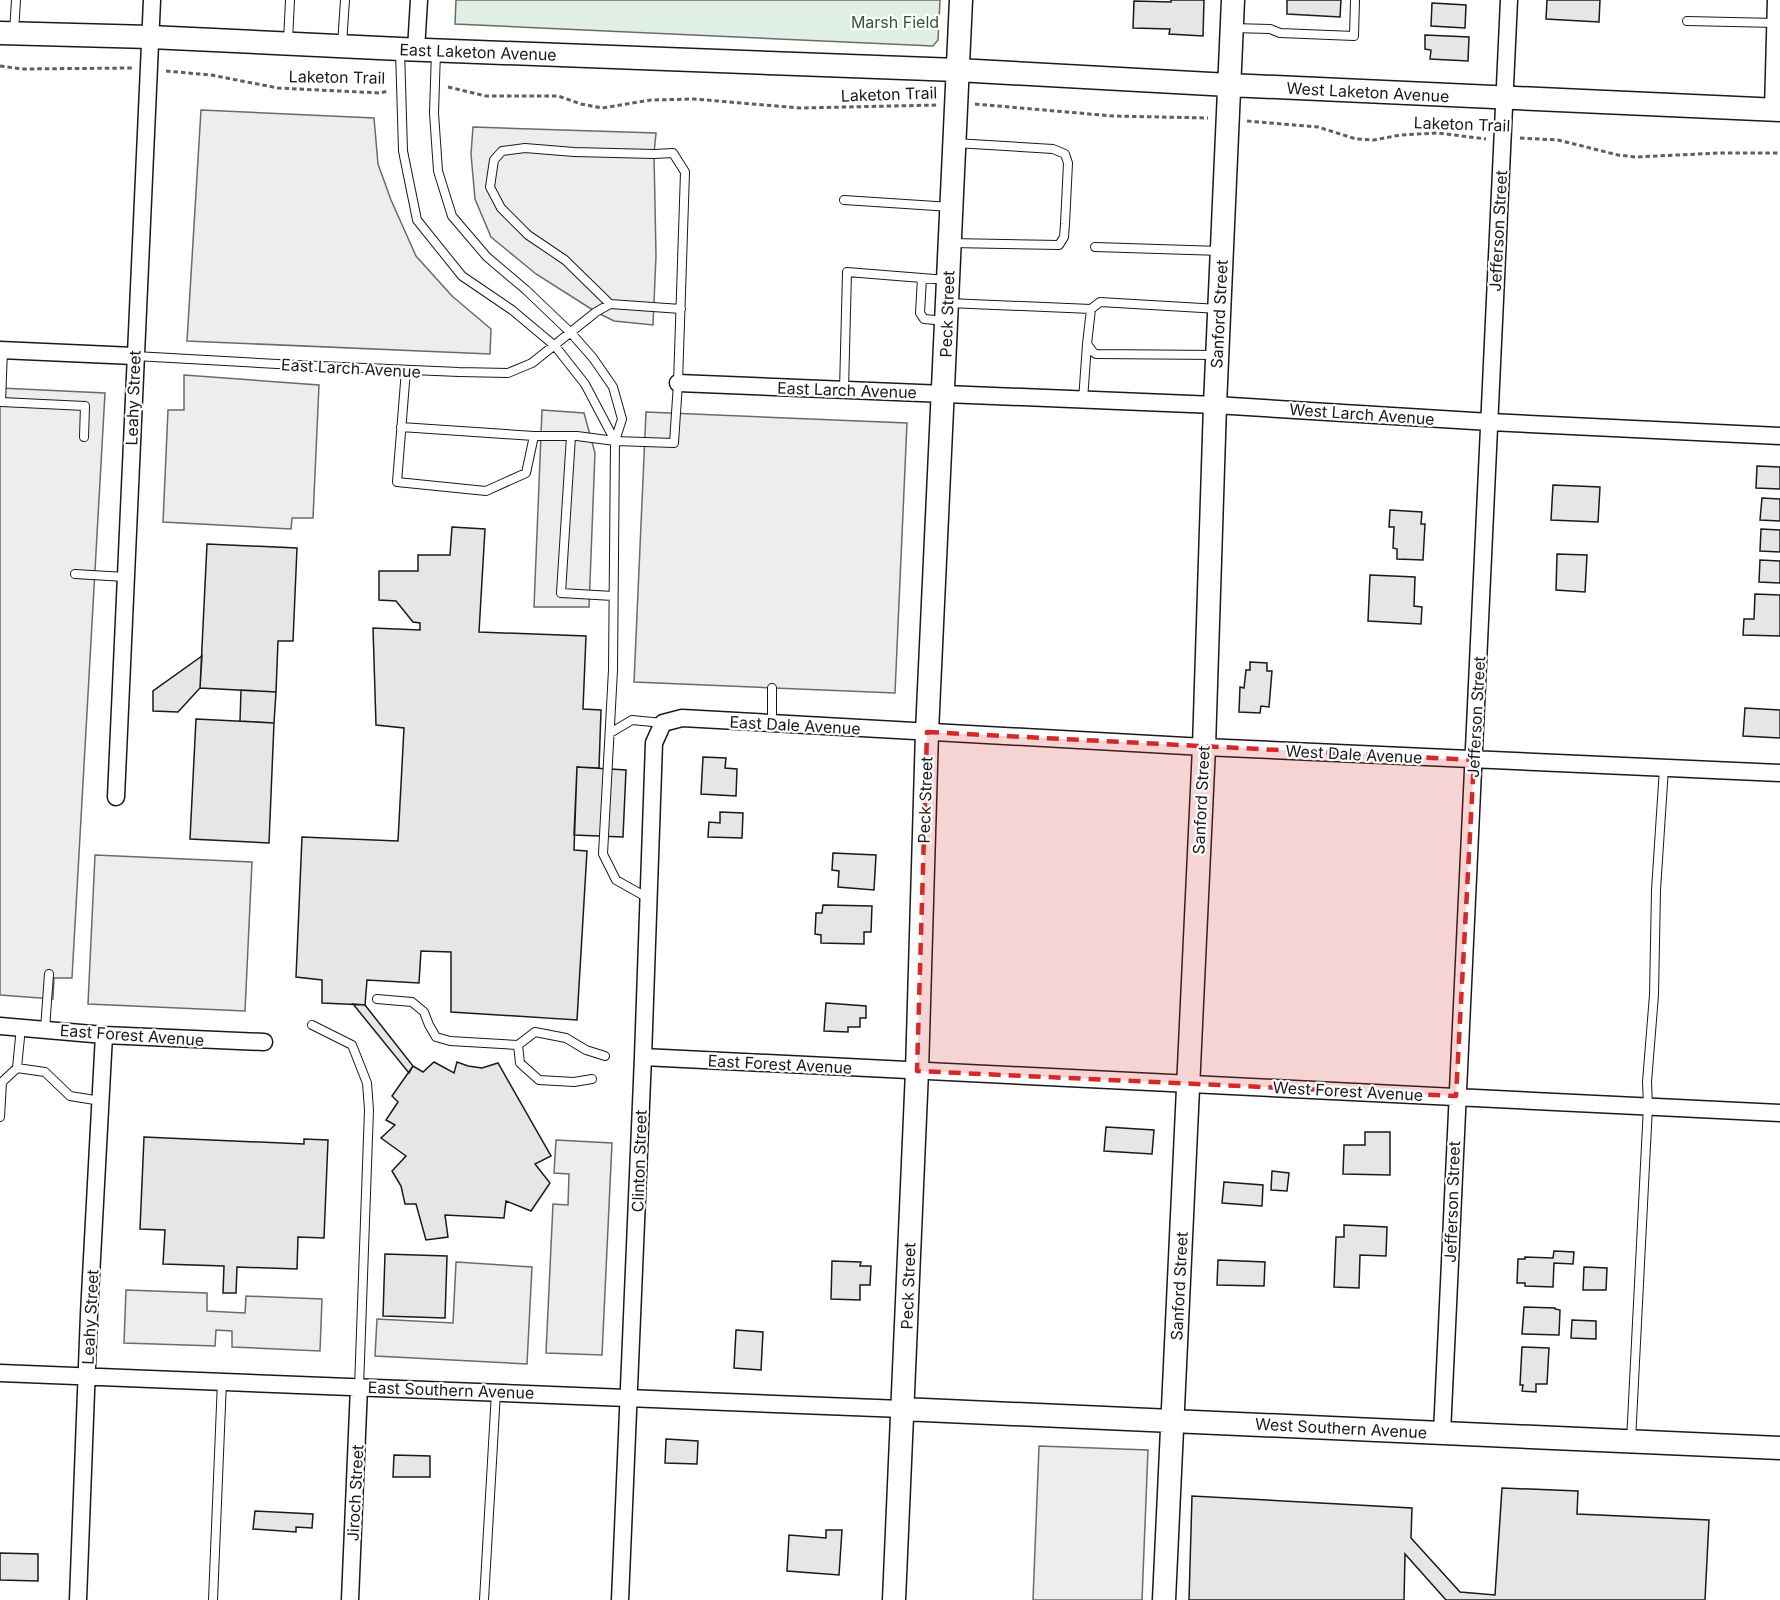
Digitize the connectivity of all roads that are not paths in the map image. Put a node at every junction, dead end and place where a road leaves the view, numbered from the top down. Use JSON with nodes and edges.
{"nodes":[{"id":1,"x":16,"y":0,"type":"edge"},
{"id":2,"x":152,"y":0,"type":"edge"},
{"id":3,"x":290,"y":0,"type":"edge"},
{"id":4,"x":345,"y":0,"type":"edge"},
{"id":5,"x":419,"y":0,"type":"edge"},
{"id":6,"x":961,"y":0,"type":"edge"},
{"id":7,"x":1233,"y":0,"type":"edge"},
{"id":8,"x":1355,"y":0,"type":"edge"},
{"id":9,"x":1509,"y":0,"type":"edge"},
{"id":10,"x":1776,"y":0,"type":"edge"},
{"id":11,"x":1686,"y":21,"type":"dead end"},
{"id":12,"x":1776,"y":23,"type":"junction"},
{"id":13,"x":1232,"y":28,"type":"junction"},
{"id":14,"x":7,"y":33,"type":"edge"},
{"id":15,"x":150,"y":37,"type":"junction"},
{"id":16,"x":288,"y":44,"type":"junction"},
{"id":17,"x":342,"y":46,"type":"junction"},
{"id":18,"x":417,"y":50,"type":"junction"},
{"id":19,"x":957,"y":70,"type":"junction"},
{"id":20,"x":1229,"y":86,"type":"junction"},
{"id":21,"x":1503,"y":98,"type":"junction"},
{"id":22,"x":1776,"y":110,"type":"edge"},
{"id":23,"x":954,"y":143,"type":"junction"},
{"id":24,"x":844,"y":200,"type":"dead end"},
{"id":25,"x":951,"y":207,"type":"junction"},
{"id":26,"x":949,"y":243,"type":"junction"},
{"id":27,"x":1095,"y":247,"type":"dead end"},
{"id":28,"x":1222,"y":251,"type":"junction"},
{"id":29,"x":922,"y":278,"type":"junction"},
{"id":30,"x":948,"y":280,"type":"junction"},
{"id":31,"x":610,"y":304,"type":"junction"},
{"id":32,"x":681,"y":309,"type":"junction"},
{"id":33,"x":1091,"y":309,"type":"junction"},
{"id":34,"x":1219,"y":309,"type":"junction"},
{"id":35,"x":947,"y":312,"type":"junction"},
{"id":36,"x":572,"y":333,"type":"junction"},
{"id":37,"x":1087,"y":344,"type":"junction"},
{"id":38,"x":555,"y":346,"type":"junction"},
{"id":39,"x":2,"y":350,"type":"edge"},
{"id":40,"x":1217,"y":355,"type":"junction"},
{"id":41,"x":134,"y":356,"type":"junction"},
{"id":42,"x":406,"y":370,"type":"junction"},
{"id":43,"x":678,"y":383,"type":"junction"},
{"id":44,"x":844,"y":390,"type":"junction"},
{"id":45,"x":944,"y":394,"type":"junction"},
{"id":46,"x":1083,"y":400,"type":"junction"},
{"id":47,"x":1215,"y":405,"type":"junction"},
{"id":48,"x":1490,"y":422,"type":"junction"},
{"id":49,"x":401,"y":427,"type":"junction"},
{"id":50,"x":534,"y":436,"type":"junction"},
{"id":51,"x":571,"y":436,"type":"junction"},
{"id":52,"x":1780,"y":436,"type":"edge"},
{"id":53,"x":84,"y":437,"type":"dead end"},
{"id":54,"x":615,"y":441,"type":"junction"},
{"id":55,"x":75,"y":574,"type":"dead end"},
{"id":56,"x":125,"y":577,"type":"junction"},
{"id":57,"x":613,"y":596,"type":"junction"},
{"id":58,"x":772,"y":687,"type":"dead end"},
{"id":59,"x":663,"y":723,"type":"junction"},
{"id":60,"x":772,"y":723,"type":"junction"},
{"id":61,"x":927,"y":732,"type":"junction"},
{"id":62,"x":610,"y":733,"type":"junction"},
{"id":63,"x":1204,"y":747,"type":"junction"},
{"id":64,"x":1474,"y":759,"type":"junction"},
{"id":65,"x":1664,"y":768,"type":"junction"},
{"id":66,"x":1780,"y":773,"type":"edge"},
{"id":67,"x":116,"y":797,"type":"dead end"},
{"id":68,"x":648,"y":899,"type":"junction"},
{"id":69,"x":49,"y":974,"type":"dead end"},
{"id":70,"x":377,"y":999,"type":"dead end"},
{"id":71,"x":312,"y":1024,"type":"dead end"},
{"id":72,"x":0,"y":1026,"type":"edge"},
{"id":73,"x":21,"y":1026,"type":"junction"},
{"id":74,"x":45,"y":1029,"type":"junction"},
{"id":75,"x":104,"y":1035,"type":"junction"},
{"id":76,"x":264,"y":1042,"type":"dead end"},
{"id":77,"x":518,"y":1045,"type":"junction"},
{"id":78,"x":605,"y":1056,"type":"dead end"},
{"id":79,"x":643,"y":1057,"type":"junction"},
{"id":80,"x":18,"y":1068,"type":"junction"},
{"id":81,"x":917,"y":1071,"type":"junction"},
{"id":82,"x":592,"y":1079,"type":"dead end"},
{"id":83,"x":1188,"y":1084,"type":"junction"},
{"id":84,"x":1456,"y":1096,"type":"junction"},
{"id":85,"x":101,"y":1101,"type":"junction"},
{"id":86,"x":1648,"y":1106,"type":"junction"},
{"id":87,"x":1780,"y":1113,"type":"edge"},
{"id":88,"x":0,"y":1117,"type":"edge"},
{"id":89,"x":0,"y":1373,"type":"edge"},
{"id":90,"x":87,"y":1375,"type":"junction"},
{"id":91,"x":222,"y":1381,"type":"junction"},
{"id":92,"x":359,"y":1387,"type":"junction"},
{"id":93,"x":496,"y":1392,"type":"junction"},
{"id":94,"x":628,"y":1397,"type":"junction"},
{"id":95,"x":902,"y":1409,"type":"junction"},
{"id":96,"x":1174,"y":1420,"type":"junction"},
{"id":97,"x":1442,"y":1433,"type":"junction"},
{"id":98,"x":1631,"y":1442,"type":"junction"},
{"id":99,"x":1780,"y":1448,"type":"edge"},
{"id":100,"x":78,"y":1600,"type":"edge"},
{"id":101,"x":213,"y":1600,"type":"edge"},
{"id":102,"x":350,"y":1600,"type":"edge"},
{"id":103,"x":484,"y":1600,"type":"edge"},
{"id":104,"x":620,"y":1600,"type":"edge"},
{"id":105,"x":894,"y":1600,"type":"edge"},
{"id":106,"x":1164,"y":1600,"type":"edge"}],
"edges":[{"from":1,"to":14,"type":"lane"},
{"from":2,"to":15,"type":"street","name":"Leahy Street"},
{"from":3,"to":16,"type":"lane"},
{"from":4,"to":17,"type":"lane"},
{"from":5,"to":18,"type":"street"},
{"from":6,"to":19,"type":"street","name":"Peck Street"},
{"from":7,"to":13,"type":"street","name":"Sanford Street"},
{"from":8,"to":13,"type":"lane"},
{"from":9,"to":21,"type":"street","name":"Jefferson Street"},
{"from":10,"to":12,"type":"street"},
{"from":11,"to":12,"type":"lane"},
{"from":12,"to":22,"type":"street"},
{"from":13,"to":20,"type":"street","name":"Sanford Street"},
{"from":14,"to":15,"type":"street","name":"East Laketon Avenue"},
{"from":15,"to":16,"type":"street","name":"East Laketon Avenue"},
{"from":15,"to":41,"type":"street","name":"Leahy Street"},
{"from":16,"to":17,"type":"street","name":"East Laketon Avenue"},
{"from":17,"to":18,"type":"street","name":"East Laketon Avenue"},
{"from":18,"to":19,"type":"street","name":"East Laketon Avenue"},
{"from":18,"to":36,"type":"lane"},
{"from":18,"to":38,"type":"lane"},
{"from":19,"to":20,"type":"street","name":"West Laketon Avenue"},
{"from":19,"to":23,"type":"street","name":"Peck Street"},
{"from":20,"to":21,"type":"street","name":"West Laketon Avenue"},
{"from":20,"to":28,"type":"street","name":"Sanford Street"},
{"from":21,"to":22,"type":"street","name":"West Laketon Avenue"},
{"from":21,"to":48,"type":"street","name":"Jefferson Street"},
{"from":23,"to":25,"type":"street","name":"Peck Street"},
{"from":23,"to":26,"type":"lane"},
{"from":24,"to":25,"type":"lane"},
{"from":25,"to":26,"type":"street","name":"Peck Street"},
{"from":26,"to":30,"type":"street","name":"Peck Street"},
{"from":27,"to":28,"type":"lane"},
{"from":28,"to":34,"type":"street","name":"Sanford Street"},
{"from":29,"to":30,"type":"lane"},
{"from":29,"to":35,"type":"lane"},
{"from":29,"to":44,"type":"lane"},
{"from":30,"to":35,"type":"street","name":"Peck Street"},
{"from":31,"to":32,"type":"lane"},
{"from":31,"to":32,"type":"lane"},
{"from":31,"to":36,"type":"lane","name":"East Larch Avenue"},
{"from":32,"to":43,"type":"lane"},
{"from":33,"to":34,"type":"lane"},
{"from":33,"to":35,"type":"lane"},
{"from":33,"to":37,"type":"lane"},
{"from":34,"to":40,"type":"street","name":"Sanford Street"},
{"from":35,"to":45,"type":"street","name":"Peck Street"},
{"from":36,"to":38,"type":"lane","name":"East Larch Avenue"},
{"from":36,"to":54,"type":"lane"},
{"from":37,"to":40,"type":"lane"},
{"from":37,"to":46,"type":"lane"},
{"from":38,"to":42,"type":"lane","name":"East Larch Avenue"},
{"from":38,"to":54,"type":"lane"},
{"from":39,"to":41,"type":"street","name":"East Larch Avenue"},
{"from":39,"to":53,"type":"lane"},
{"from":40,"to":47,"type":"street","name":"Sanford Street"},
{"from":41,"to":42,"type":"lane","name":"East Larch Avenue"},
{"from":41,"to":56,"type":"street","name":"Leahy Street"},
{"from":42,"to":49,"type":"lane"},
{"from":43,"to":44,"type":"street","name":"East Larch Avenue"},
{"from":43,"to":54,"type":"lane"},
{"from":44,"to":45,"type":"street","name":"East Larch Avenue"},
{"from":45,"to":46,"type":"street","name":"West Larch Avenue"},
{"from":45,"to":61,"type":"street","name":"Peck Street"},
{"from":46,"to":47,"type":"street","name":"West Larch Avenue"},
{"from":47,"to":48,"type":"street","name":"West Larch Avenue"},
{"from":47,"to":63,"type":"street","name":"Sanford Street"},
{"from":48,"to":52,"type":"street","name":"West Larch Avenue"},
{"from":48,"to":64,"type":"street","name":"Jefferson Street"},
{"from":49,"to":50,"type":"lane"},
{"from":49,"to":50,"type":"lane"},
{"from":50,"to":51,"type":"lane"},
{"from":51,"to":54,"type":"lane"},
{"from":51,"to":57,"type":"lane"},
{"from":54,"to":57,"type":"lane"},
{"from":55,"to":56,"type":"lane"},
{"from":56,"to":67,"type":"street","name":"Leahy Street"},
{"from":57,"to":62,"type":"lane"},
{"from":58,"to":60,"type":"lane"},
{"from":59,"to":60,"type":"street","name":"East Dale Avenue"},
{"from":59,"to":62,"type":"lane"},
{"from":59,"to":68,"type":"street","name":"Clinton Street"},
{"from":60,"to":61,"type":"street","name":"East Dale Avenue"},
{"from":61,"to":63,"type":"street","name":"West Dale Avenue"},
{"from":61,"to":81,"type":"street","name":"Peck Street"},
{"from":62,"to":68,"type":"lane"},
{"from":63,"to":64,"type":"street","name":"West Dale Avenue"},
{"from":63,"to":83,"type":"street","name":"Sanford Street"},
{"from":64,"to":65,"type":"street","name":"West Dale Avenue"},
{"from":64,"to":84,"type":"street","name":"Jefferson Street"},
{"from":65,"to":66,"type":"street","name":"West Dale Avenue"},
{"from":65,"to":86,"type":"lane"},
{"from":68,"to":79,"type":"street","name":"Clinton Street"},
{"from":69,"to":74,"type":"lane"},
{"from":70,"to":77,"type":"lane"},
{"from":71,"to":92,"type":"lane"},
{"from":72,"to":73,"type":"street","name":"East Forest Avenue"},
{"from":73,"to":74,"type":"street","name":"East Forest Avenue"},
{"from":73,"to":80,"type":"lane"},
{"from":74,"to":75,"type":"street","name":"East Forest Avenue"},
{"from":75,"to":76,"type":"street","name":"East Forest Avenue"},
{"from":75,"to":85,"type":"street","name":"Leahy Street"},
{"from":77,"to":78,"type":"lane"},
{"from":77,"to":82,"type":"lane"},
{"from":79,"to":81,"type":"street","name":"East Forest Avenue"},
{"from":79,"to":94,"type":"street","name":"Clinton Street"},
{"from":80,"to":85,"type":"lane"},
{"from":80,"to":88,"type":"lane"},
{"from":81,"to":83,"type":"street","name":"West Forest Avenue"},
{"from":81,"to":95,"type":"street","name":"Peck Street"},
{"from":83,"to":84,"type":"street","name":"West Forest Avenue"},
{"from":83,"to":96,"type":"street","name":"Sanford Street"},
{"from":84,"to":86,"type":"street","name":"West Forest Avenue"},
{"from":84,"to":97,"type":"street","name":"Jefferson Street"},
{"from":85,"to":90,"type":"street","name":"Leahy Street"},
{"from":86,"to":87,"type":"street","name":"West Forest Avenue"},
{"from":86,"to":98,"type":"lane"},
{"from":89,"to":90,"type":"street","name":"East Southern Avenue"},
{"from":90,"to":91,"type":"street","name":"East Southern Avenue"},
{"from":90,"to":100,"type":"street","name":"Leahy Street"},
{"from":91,"to":92,"type":"street","name":"East Southern Avenue"},
{"from":91,"to":101,"type":"lane"},
{"from":92,"to":93,"type":"street","name":"East Southern Avenue"},
{"from":92,"to":102,"type":"street","name":"Jiroch Street"},
{"from":93,"to":94,"type":"street","name":"East Southern Avenue"},
{"from":93,"to":103,"type":"lane"},
{"from":94,"to":95,"type":"street","name":"East Southern Avenue"},
{"from":94,"to":104,"type":"street","name":"Clinton Street"},
{"from":95,"to":96,"type":"street","name":"West Southern Avenue"},
{"from":95,"to":105,"type":"street","name":"Peck Street"},
{"from":96,"to":97,"type":"street","name":"West Southern Avenue"},
{"from":96,"to":106,"type":"street","name":"Sanford Street"},
{"from":97,"to":98,"type":"street","name":"West Southern Avenue"},
{"from":98,"to":99,"type":"street","name":"West Southern Avenue"}]}
